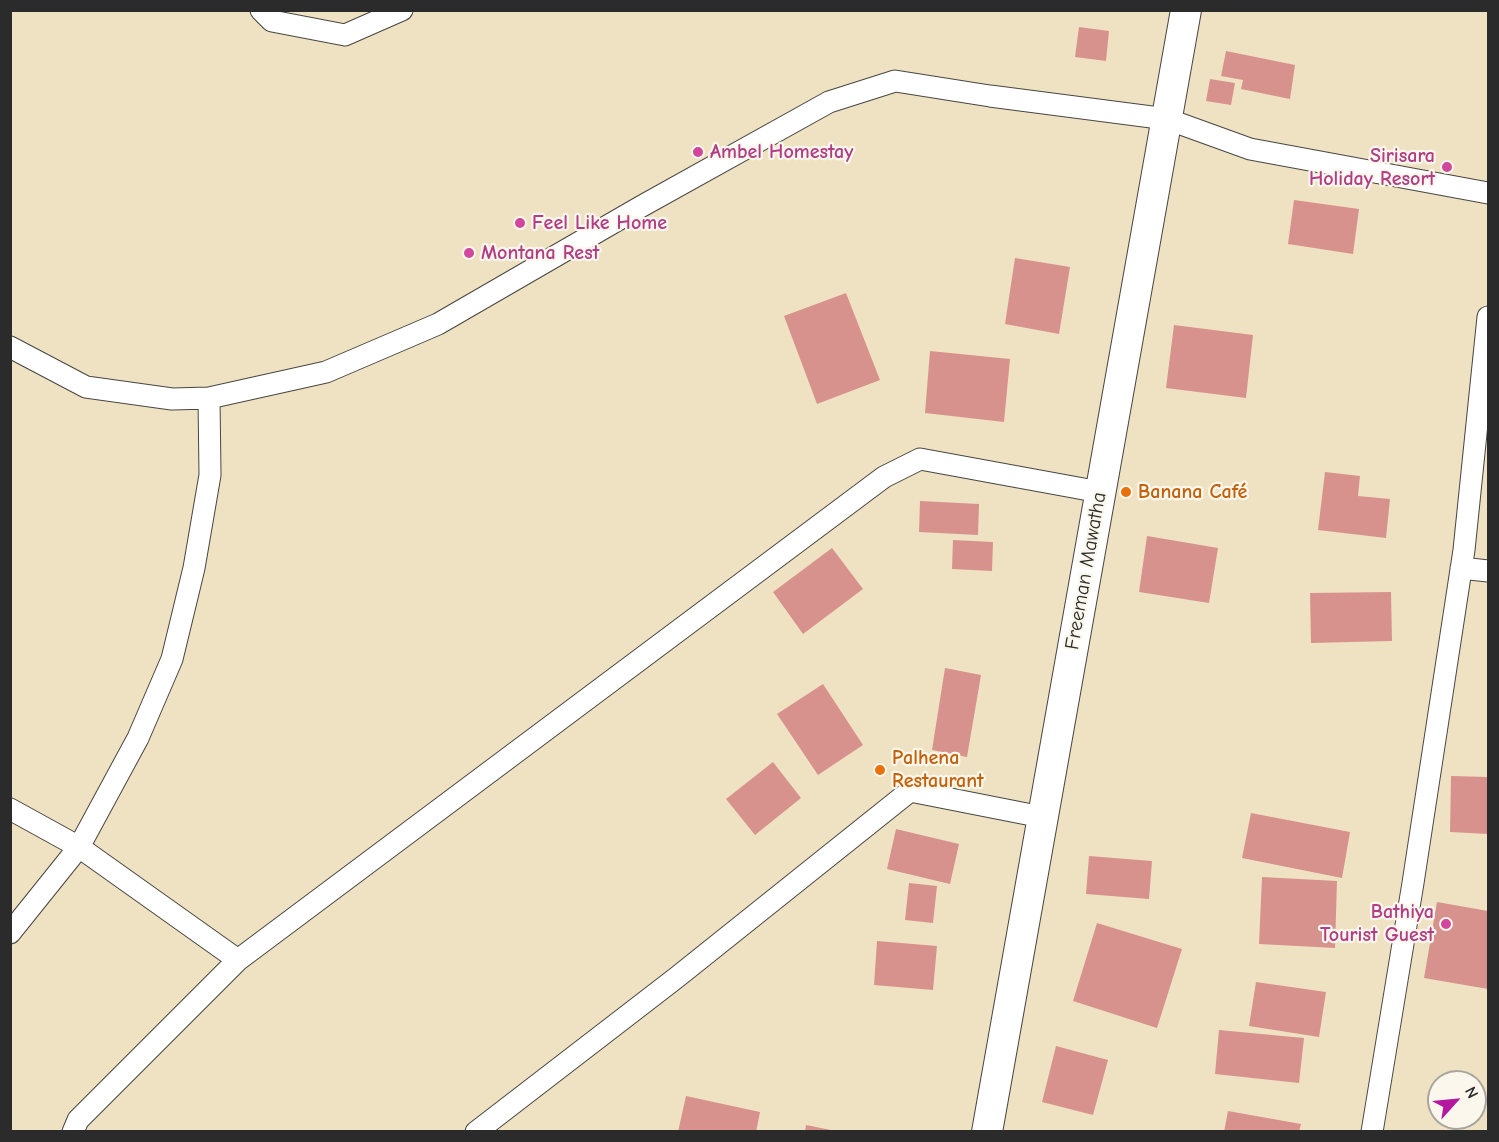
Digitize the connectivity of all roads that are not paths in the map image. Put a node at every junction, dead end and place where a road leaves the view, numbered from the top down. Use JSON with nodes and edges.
{"nodes":[{"id":1,"x":261,"y":10,"type":"edge"},
{"id":2,"x":402,"y":10,"type":"edge"},
{"id":3,"x":1186,"y":10,"type":"edge"},
{"id":4,"x":1167,"y":119,"type":"junction"},
{"id":5,"x":1488,"y":193,"type":"edge"},
{"id":6,"x":1488,"y":317,"type":"edge"},
{"id":7,"x":10,"y":347,"type":"edge"},
{"id":8,"x":209,"y":399,"type":"junction"},
{"id":9,"x":1100,"y":492,"type":"junction"},
{"id":10,"x":1461,"y":568,"type":"junction"},
{"id":11,"x":1488,"y":571,"type":"edge"},
{"id":12,"x":10,"y":809,"type":"edge"},
{"id":13,"x":1042,"y":817,"type":"junction"},
{"id":14,"x":79,"y":847,"type":"junction"},
{"id":15,"x":10,"y":933,"type":"edge"},
{"id":16,"x":237,"y":960,"type":"junction"},
{"id":17,"x":73,"y":1131,"type":"edge"},
{"id":18,"x":476,"y":1131,"type":"edge"},
{"id":19,"x":987,"y":1131,"type":"edge"},
{"id":20,"x":1372,"y":1131,"type":"edge"}],
"edges":[{"from":1,"to":2,"type":"street"},
{"from":3,"to":4,"type":"street","name":"Freeman Mawatha"},
{"from":4,"to":5,"type":"street"},
{"from":4,"to":8,"type":"street"},
{"from":4,"to":9,"type":"street","name":"Freeman Mawatha"},
{"from":6,"to":10,"type":"street"},
{"from":7,"to":8,"type":"street"},
{"from":8,"to":14,"type":"street"},
{"from":9,"to":13,"type":"street","name":"Freeman Mawatha"},
{"from":9,"to":16,"type":"street"},
{"from":10,"to":11,"type":"street"},
{"from":10,"to":20,"type":"street"},
{"from":12,"to":14,"type":"street"},
{"from":13,"to":18,"type":"street"},
{"from":13,"to":19,"type":"street","name":"Freeman Mawatha"},
{"from":14,"to":15,"type":"street"},
{"from":14,"to":16,"type":"street"},
{"from":16,"to":17,"type":"street"}]}
